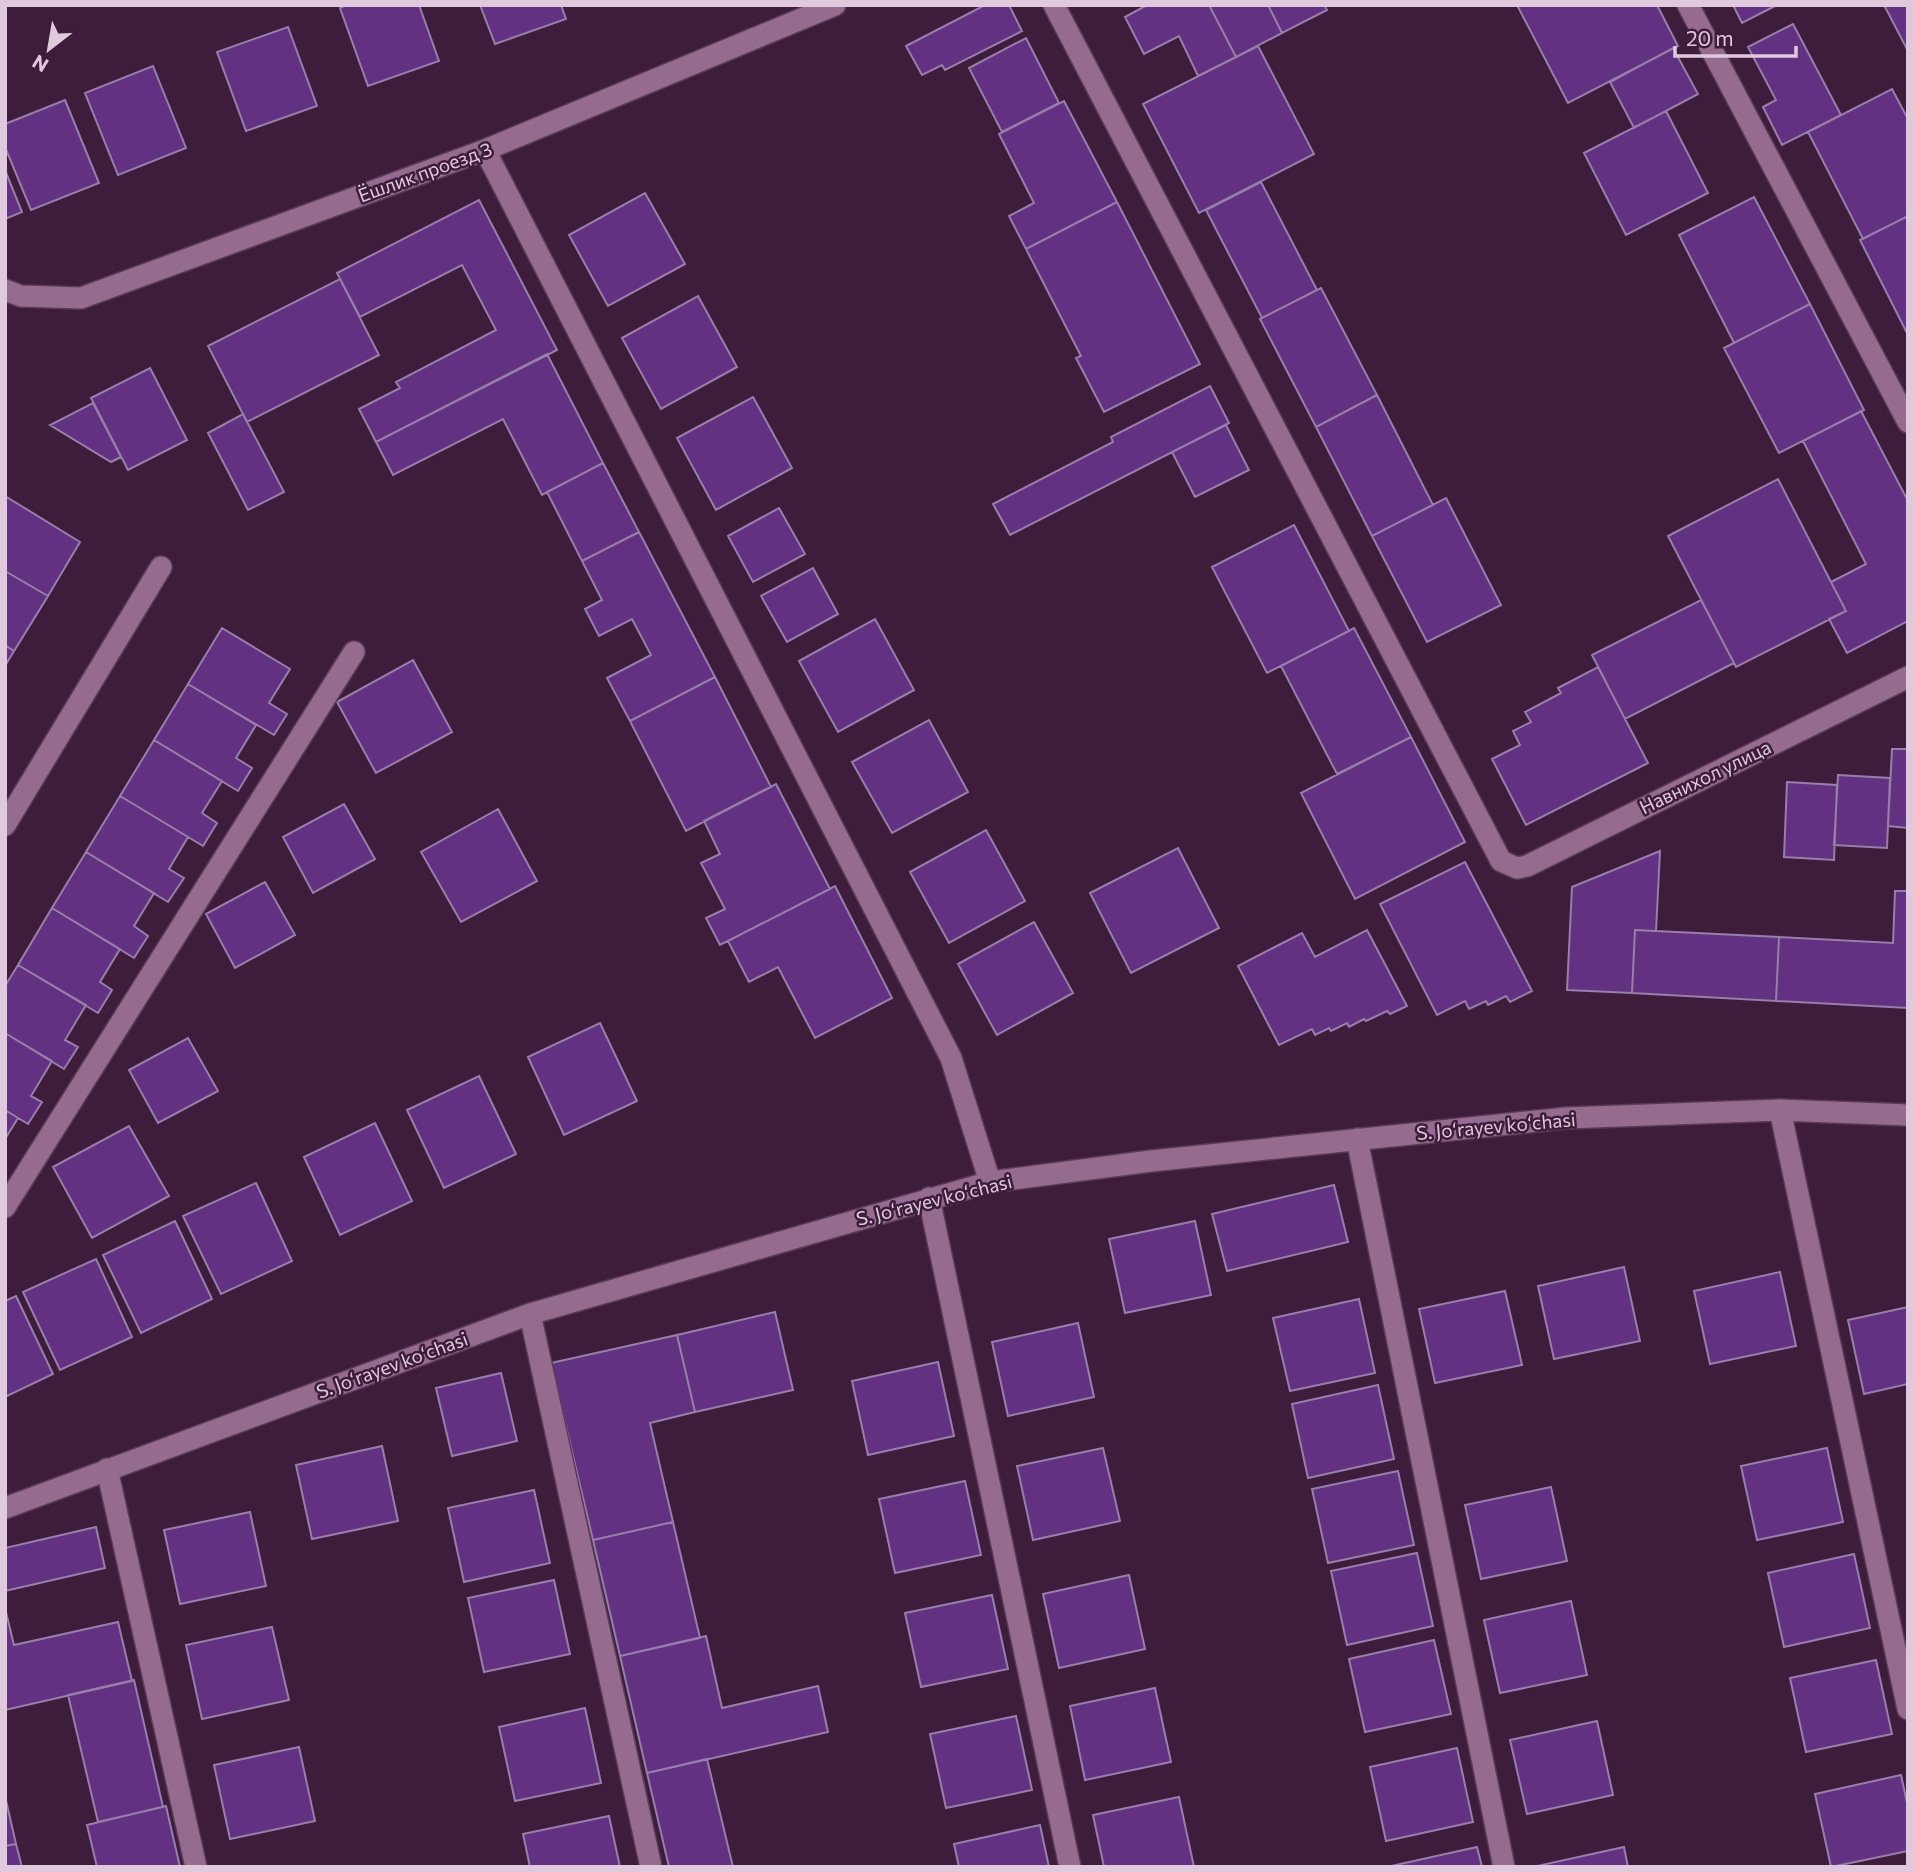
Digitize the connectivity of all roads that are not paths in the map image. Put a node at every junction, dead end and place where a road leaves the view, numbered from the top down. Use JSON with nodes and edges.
{"nodes":[{"id":1,"x":835,"y":5,"type":"edge"},
{"id":2,"x":1054,"y":5,"type":"edge"},
{"id":3,"x":1688,"y":5,"type":"edge"},
{"id":4,"x":485,"y":150,"type":"junction"},
{"id":5,"x":5,"y":290,"type":"edge"},
{"id":6,"x":1908,"y":422,"type":"edge"},
{"id":7,"x":161,"y":567,"type":"dead end"},
{"id":8,"x":354,"y":652,"type":"dead end"},
{"id":9,"x":1908,"y":677,"type":"edge"},
{"id":10,"x":5,"y":825,"type":"edge"},
{"id":11,"x":1780,"y":1110,"type":"junction"},
{"id":12,"x":1908,"y":1115,"type":"edge"},
{"id":13,"x":1357,"y":1139,"type":"junction"},
{"id":14,"x":990,"y":1182,"type":"junction"},
{"id":15,"x":929,"y":1198,"type":"junction"},
{"id":16,"x":5,"y":1208,"type":"edge"},
{"id":17,"x":530,"y":1314,"type":"junction"},
{"id":18,"x":107,"y":1469,"type":"junction"},
{"id":19,"x":5,"y":1508,"type":"edge"},
{"id":20,"x":1908,"y":1709,"type":"edge"},
{"id":21,"x":195,"y":1867,"type":"edge"},
{"id":22,"x":651,"y":1867,"type":"edge"},
{"id":23,"x":1070,"y":1867,"type":"edge"},
{"id":24,"x":1504,"y":1867,"type":"edge"}],
"edges":[{"from":1,"to":4,"type":"street","name":"Ёшлик проезд 3"},
{"from":2,"to":9,"type":"street","name":"Навнихол улица"},
{"from":3,"to":6,"type":"street"},
{"from":4,"to":5,"type":"street","name":"Ёшлик проезд 3"},
{"from":4,"to":14,"type":"street"},
{"from":7,"to":10,"type":"street"},
{"from":8,"to":16,"type":"street"},
{"from":11,"to":12,"type":"street","name":"S. Joʻrayev koʻchasi"},
{"from":11,"to":13,"type":"street","name":"S. Joʻrayev koʻchasi"},
{"from":11,"to":20,"type":"street"},
{"from":13,"to":14,"type":"street","name":"S. Joʻrayev koʻchasi"},
{"from":13,"to":24,"type":"street"},
{"from":14,"to":15,"type":"street","name":"S. Joʻrayev koʻchasi"},
{"from":15,"to":17,"type":"street","name":"S. Joʻrayev koʻchasi"},
{"from":15,"to":23,"type":"street"},
{"from":17,"to":18,"type":"street","name":"S. Joʻrayev koʻchasi"},
{"from":17,"to":22,"type":"street"},
{"from":18,"to":19,"type":"street","name":"S. Joʻrayev koʻchasi"},
{"from":18,"to":21,"type":"street"}]}
